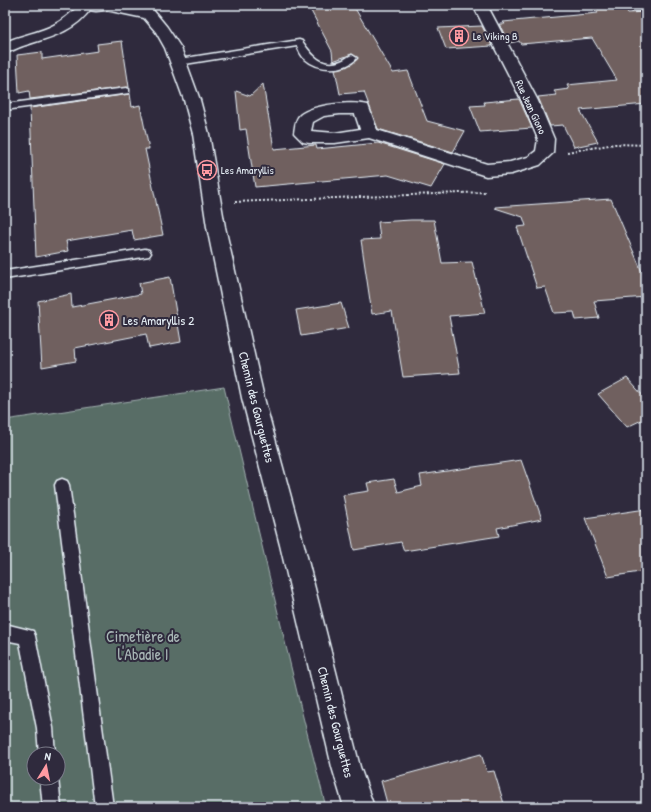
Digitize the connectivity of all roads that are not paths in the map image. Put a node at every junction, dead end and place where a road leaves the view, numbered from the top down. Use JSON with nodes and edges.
{"nodes":[{"id":1,"x":480,"y":5,"type":"edge"},
{"id":2,"x":82,"y":6,"type":"edge"},
{"id":3,"x":109,"y":6,"type":"edge"},
{"id":4,"x":144,"y":10,"type":"edge"},
{"id":5,"x":5,"y":48,"type":"edge"},
{"id":6,"x":352,"y":58,"type":"dead end"},
{"id":7,"x":179,"y":62,"type":"junction"},
{"id":8,"x":126,"y":91,"type":"dead end"},
{"id":9,"x":5,"y":107,"type":"edge"},
{"id":10,"x":370,"y":133,"type":"dead end"},
{"id":11,"x":145,"y":253,"type":"dead end"},
{"id":12,"x":5,"y":275,"type":"edge"},
{"id":13,"x":62,"y":485,"type":"dead end"},
{"id":14,"x":5,"y":632,"type":"edge"},
{"id":15,"x":46,"y":746,"type":"edge"},
{"id":16,"x":50,"y":786,"type":"edge"},
{"id":17,"x":52,"y":807,"type":"edge"},
{"id":18,"x":104,"y":807,"type":"edge"},
{"id":19,"x":359,"y":807,"type":"edge"}],
"edges":[{"from":1,"to":10,"type":"main road","name":"Rue Jean Giono"},
{"from":2,"to":3,"type":"main road","name":"Chemin des Gourguettes"},
{"from":2,"to":5,"type":"main road"},
{"from":3,"to":4,"type":"main road","name":"Chemin des Gourguettes"},
{"from":4,"to":7,"type":"main road","name":"Chemin des Gourguettes"},
{"from":6,"to":7,"type":"lane"},
{"from":7,"to":19,"type":"main road","name":"Chemin des Gourguettes"},
{"from":8,"to":9,"type":"lane"},
{"from":11,"to":12,"type":"lane"},
{"from":13,"to":18,"type":"lane"},
{"from":14,"to":15,"type":"lane"},
{"from":16,"to":17,"type":"lane"}]}
